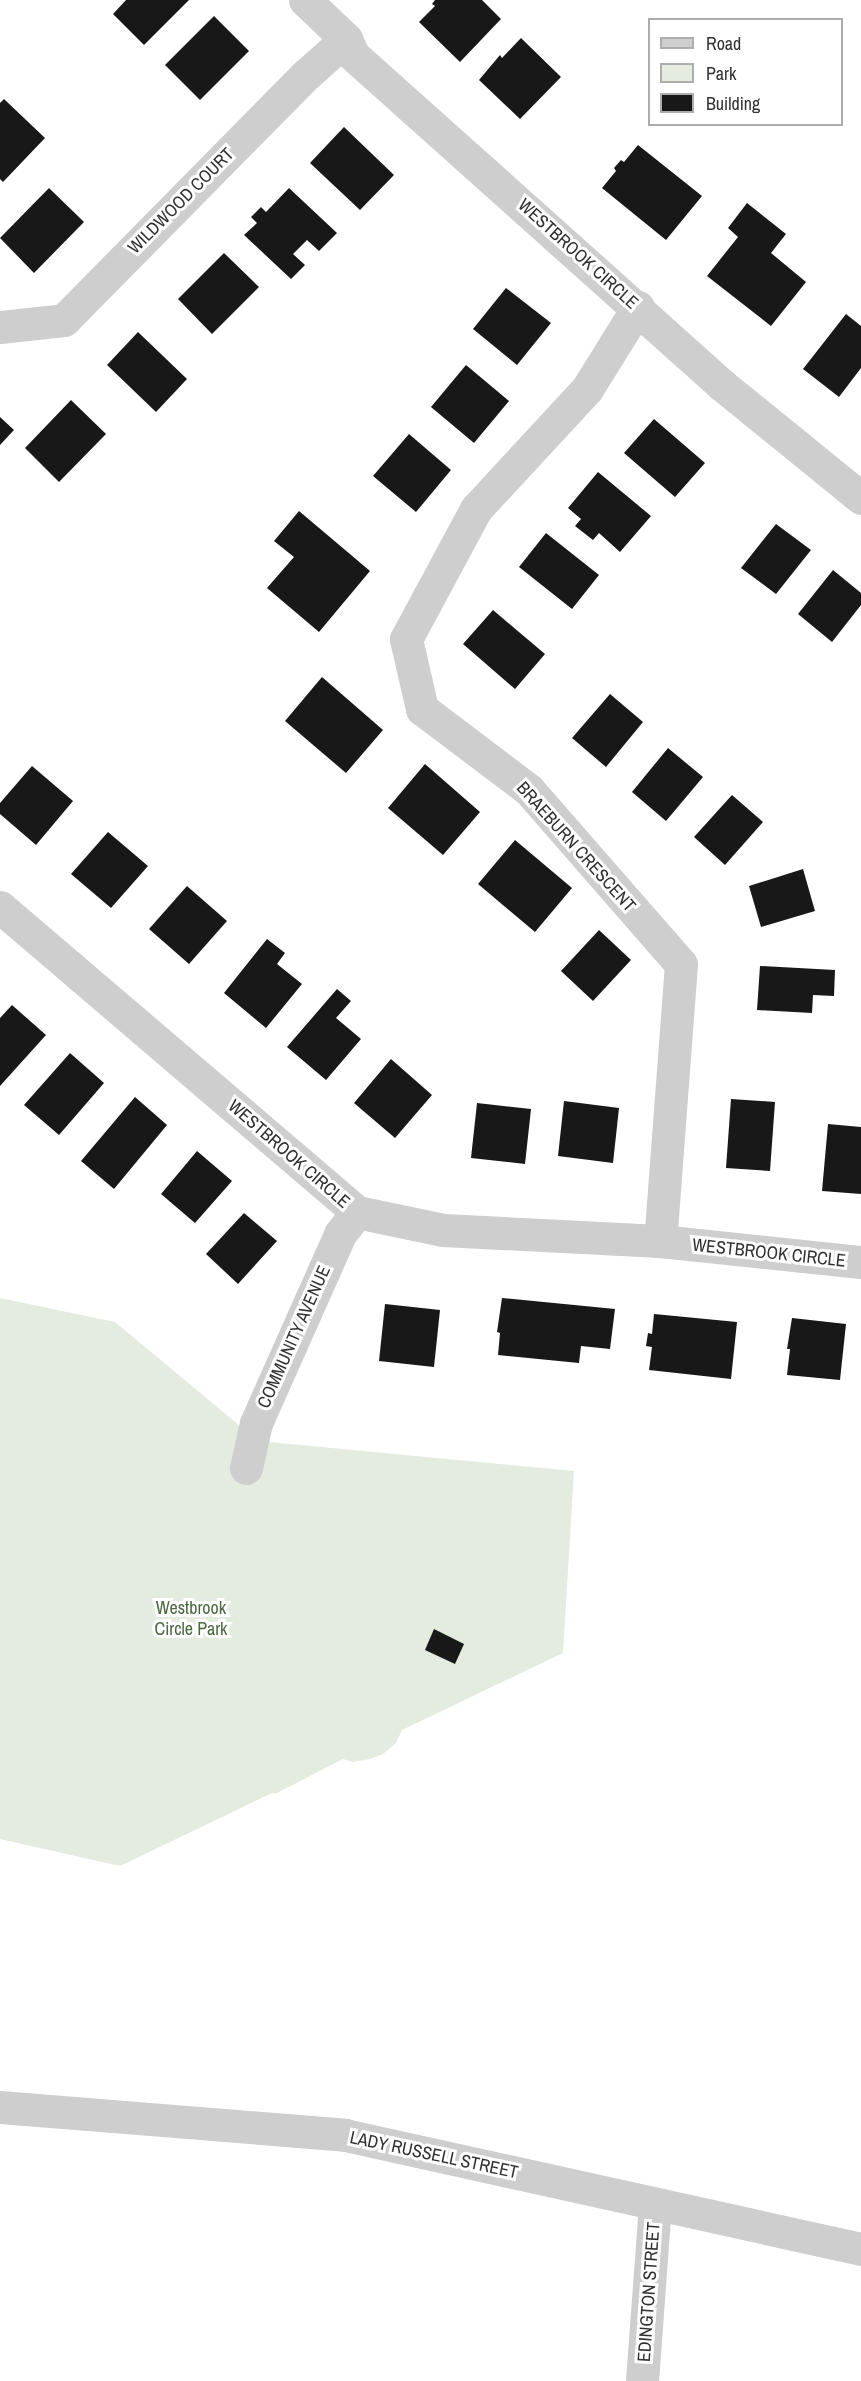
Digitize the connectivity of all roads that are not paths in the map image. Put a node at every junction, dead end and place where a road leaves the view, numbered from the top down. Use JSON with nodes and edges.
{"nodes":[{"id":1,"x":305,"y":0,"type":"edge"},
{"id":2,"x":346,"y":39,"type":"junction"},
{"id":3,"x":638,"y":307,"type":"junction"},
{"id":4,"x":0,"y":327,"type":"edge"},
{"id":5,"x":861,"y":498,"type":"edge"},
{"id":6,"x":0,"y":907,"type":"edge"},
{"id":7,"x":357,"y":1212,"type":"junction"},
{"id":8,"x":660,"y":1241,"type":"junction"},
{"id":9,"x":861,"y":1262,"type":"edge"},
{"id":10,"x":246,"y":1468,"type":"dead end"},
{"id":11,"x":0,"y":2107,"type":"edge"},
{"id":12,"x":656,"y":2204,"type":"junction"},
{"id":13,"x":861,"y":2249,"type":"edge"},
{"id":14,"x":642,"y":2381,"type":"edge"}],
"edges":[{"from":1,"to":2,"type":"street","name":"WESTBROOK CIRCLE"},
{"from":2,"to":3,"type":"street","name":"WESTBROOK CIRCLE"},
{"from":2,"to":4,"type":"street","name":"WILDWOOD COURT"},
{"from":3,"to":5,"type":"street","name":"WESTBROOK CIRCLE"},
{"from":3,"to":8,"type":"street","name":"BRAEBURN CRESCENT"},
{"from":6,"to":7,"type":"street","name":"WESTBROOK CIRCLE"},
{"from":7,"to":8,"type":"street","name":"WESTBROOK CIRCLE"},
{"from":7,"to":10,"type":"street","name":"COMMUNITY AVENUE"},
{"from":8,"to":9,"type":"street","name":"WESTBROOK CIRCLE"},
{"from":11,"to":12,"type":"street","name":"LADY RUSSELL STREET"},
{"from":12,"to":13,"type":"street","name":"LADY RUSSELL STREET"},
{"from":12,"to":14,"type":"street","name":"EDINGTON STREET"}]}
